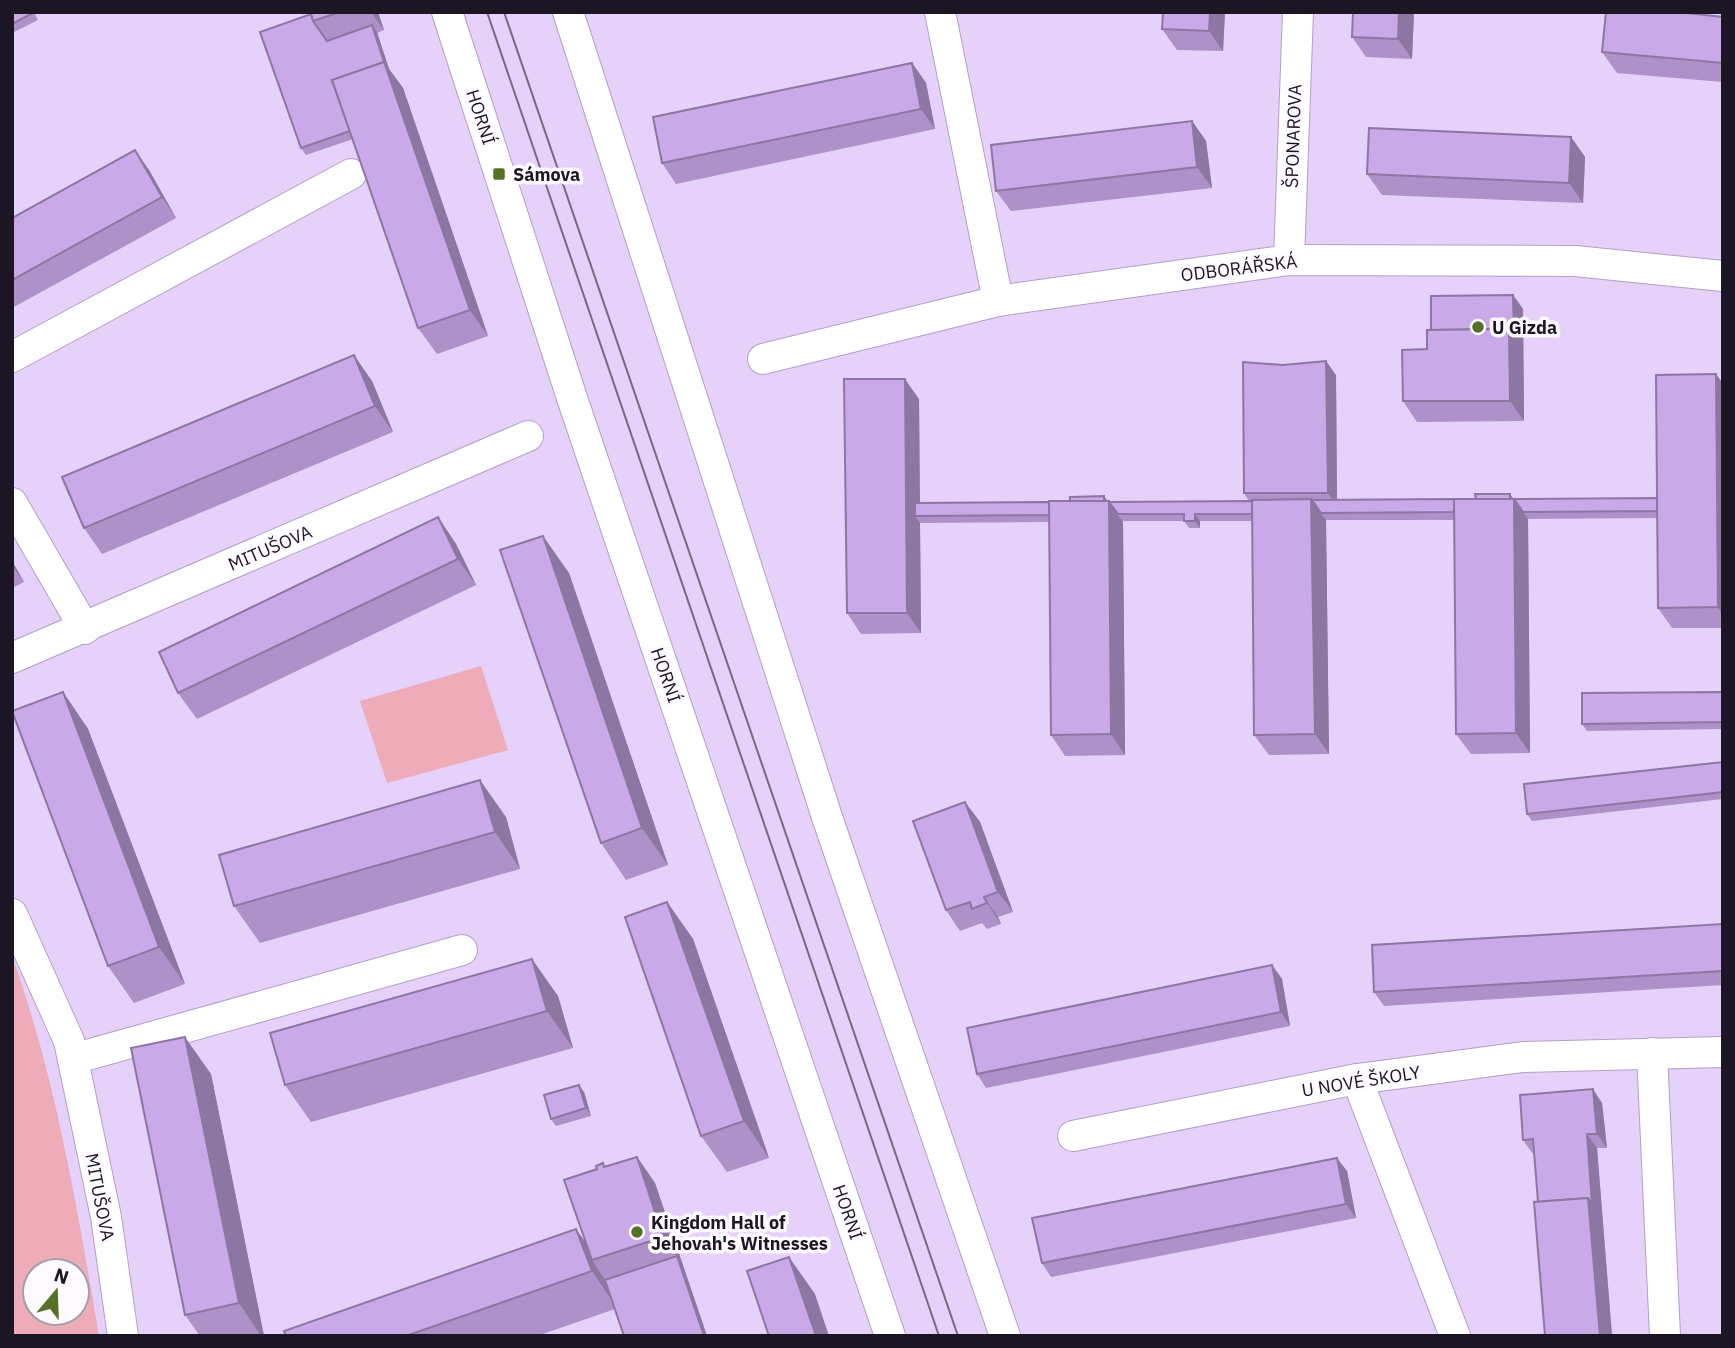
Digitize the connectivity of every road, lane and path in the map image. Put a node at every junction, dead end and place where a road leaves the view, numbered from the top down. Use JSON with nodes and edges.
{"nodes":[{"id":1,"x":447,"y":12,"type":"edge"},
{"id":2,"x":568,"y":12,"type":"edge"},
{"id":3,"x":940,"y":12,"type":"edge"},
{"id":4,"x":1298,"y":12,"type":"edge"},
{"id":5,"x":351,"y":174,"type":"edge"},
{"id":6,"x":1289,"y":260,"type":"junction"},
{"id":7,"x":1723,"y":276,"type":"edge"},
{"id":8,"x":998,"y":301,"type":"junction"},
{"id":9,"x":12,"y":357,"type":"edge"},
{"id":10,"x":763,"y":359,"type":"dead end"},
{"id":11,"x":528,"y":436,"type":"dead end"},
{"id":12,"x":12,"y":503,"type":"edge"},
{"id":13,"x":85,"y":629,"type":"junction"},
{"id":14,"x":12,"y":658,"type":"edge"},
{"id":15,"x":12,"y":914,"type":"edge"},
{"id":16,"x":462,"y":950,"type":"dead end"},
{"id":17,"x":1723,"y":1052,"type":"edge"},
{"id":18,"x":1652,"y":1053,"type":"junction"},
{"id":19,"x":73,"y":1059,"type":"junction"},
{"id":20,"x":1357,"y":1079,"type":"junction"},
{"id":21,"x":1073,"y":1136,"type":"dead end"},
{"id":22,"x":123,"y":1336,"type":"edge"},
{"id":23,"x":890,"y":1336,"type":"edge"},
{"id":24,"x":1005,"y":1336,"type":"edge"},
{"id":25,"x":1455,"y":1336,"type":"edge"},
{"id":26,"x":1665,"y":1336,"type":"edge"}],
"edges":[{"from":1,"to":23,"type":"street","name":"HORNÍ"},
{"from":2,"to":24,"type":"street"},
{"from":3,"to":8,"type":"street"},
{"from":4,"to":6,"type":"street","name":"ŠPONAROVA"},
{"from":5,"to":9,"type":"street"},
{"from":6,"to":7,"type":"street","name":"ODBORÁŘSKÁ"},
{"from":6,"to":8,"type":"street","name":"ODBORÁŘSKÁ"},
{"from":8,"to":10,"type":"street","name":"ODBORÁŘSKÁ"},
{"from":11,"to":13,"type":"street","name":"MITUŠOVA"},
{"from":12,"to":13,"type":"street"},
{"from":13,"to":14,"type":"street","name":"MITUŠOVA"},
{"from":15,"to":19,"type":"street","name":"MITUŠOVA"},
{"from":16,"to":19,"type":"street"},
{"from":17,"to":18,"type":"street","name":"U NOVÉ ŠKOLY"},
{"from":18,"to":20,"type":"street","name":"U NOVÉ ŠKOLY"},
{"from":18,"to":26,"type":"street"},
{"from":19,"to":22,"type":"street","name":"MITUŠOVA"},
{"from":20,"to":21,"type":"street","name":"U NOVÉ ŠKOLY"},
{"from":20,"to":25,"type":"street"}]}
